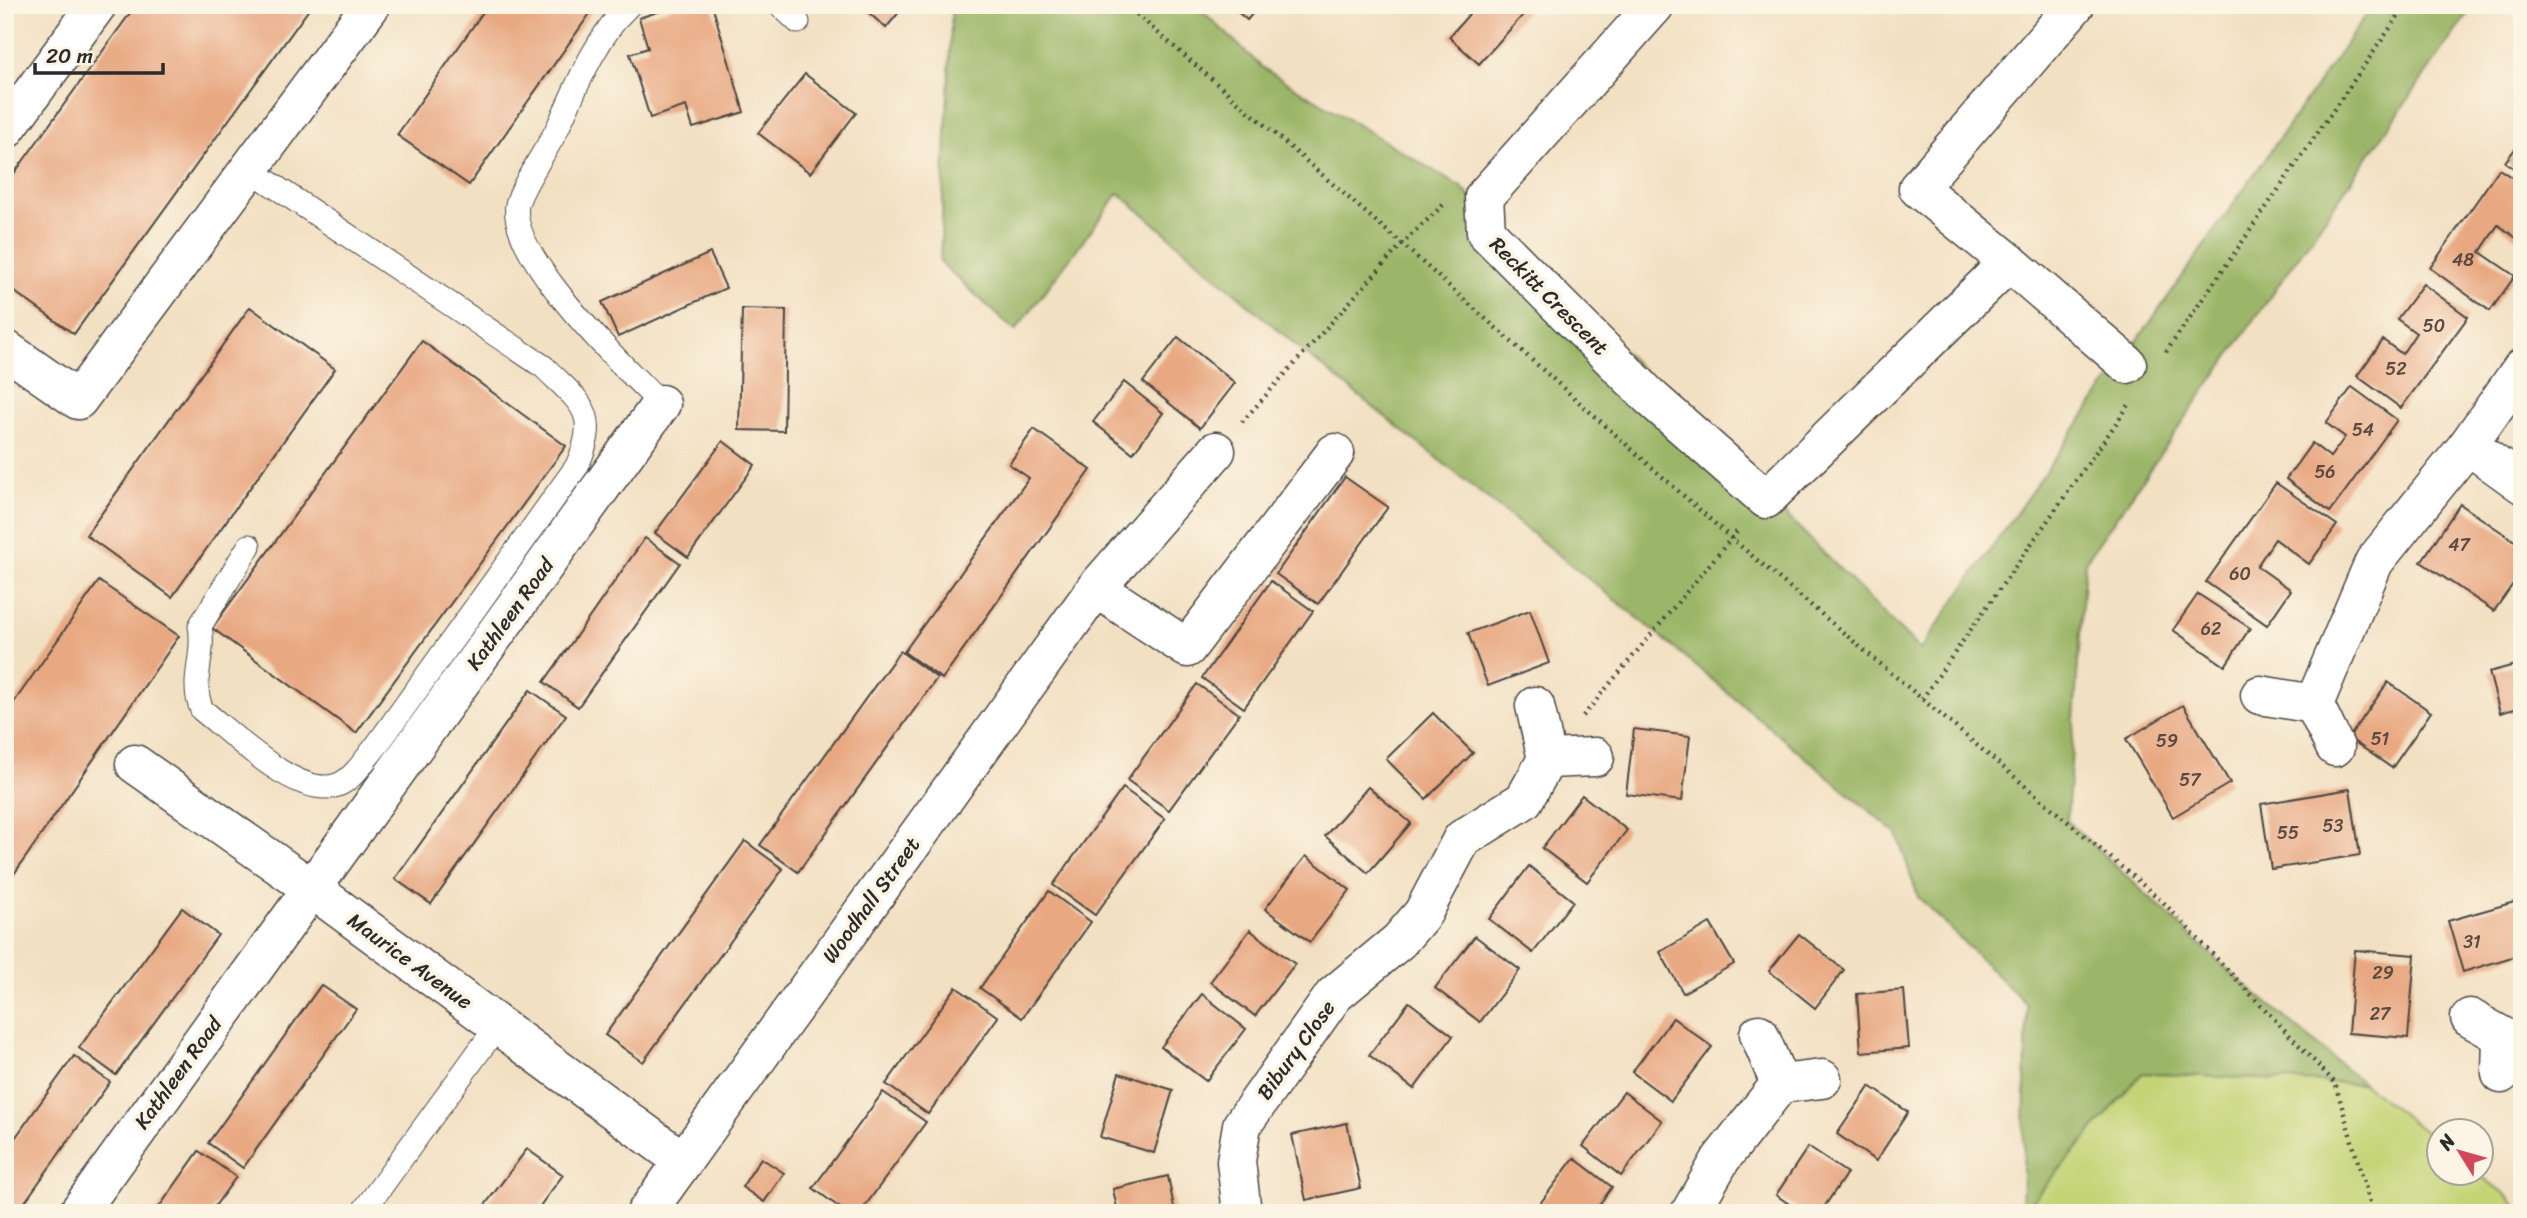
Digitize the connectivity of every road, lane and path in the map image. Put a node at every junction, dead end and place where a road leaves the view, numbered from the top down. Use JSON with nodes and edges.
{"nodes":[{"id":1,"x":97,"y":5,"type":"edge"},
{"id":2,"x":371,"y":5,"type":"edge"},
{"id":3,"x":629,"y":5,"type":"edge"},
{"id":4,"x":780,"y":5,"type":"edge"},
{"id":5,"x":1126,"y":5,"type":"edge"},
{"id":6,"x":1655,"y":5,"type":"edge"},
{"id":7,"x":2075,"y":5,"type":"edge"},
{"id":8,"x":798,"y":22,"type":"dead end"},
{"id":9,"x":5,"y":130,"type":"edge"},
{"id":10,"x":249,"y":169,"type":"junction"},
{"id":11,"x":1484,"y":197,"type":"junction"},
{"id":12,"x":1402,"y":244,"type":"junction"},
{"id":13,"x":2009,"y":262,"type":"junction"},
{"id":14,"x":5,"y":349,"type":"edge"},
{"id":15,"x":2127,"y":364,"type":"dead end"},
{"id":16,"x":2522,"y":369,"type":"edge"},
{"id":17,"x":661,"y":404,"type":"joint"},
{"id":18,"x":2468,"y":444,"type":"junction"},
{"id":19,"x":1216,"y":451,"type":"joint"},
{"id":20,"x":1335,"y":453,"type":"dead end"},
{"id":21,"x":2522,"y":484,"type":"edge"},
{"id":22,"x":1766,"y":499,"type":"junction"},
{"id":23,"x":1731,"y":538,"type":"junction"},
{"id":24,"x":249,"y":546,"type":"dead end"},
{"id":25,"x":1096,"y":587,"type":"junction"},
{"id":26,"x":2260,"y":695,"type":"dead end"},
{"id":27,"x":2314,"y":704,"type":"junction"},
{"id":28,"x":1535,"y":706,"type":"dead end"},
{"id":29,"x":2335,"y":747,"type":"dead end"},
{"id":30,"x":1595,"y":757,"type":"dead end"},
{"id":31,"x":1547,"y":760,"type":"junction"},
{"id":32,"x":135,"y":764,"type":"dead end"},
{"id":33,"x":311,"y":888,"type":"junction"},
{"id":34,"x":2470,"y":1018,"type":"dead end"},
{"id":35,"x":498,"y":1025,"type":"junction"},
{"id":36,"x":2512,"y":1030,"type":"edge"},
{"id":37,"x":1759,"y":1034,"type":"dead end"},
{"id":38,"x":2501,"y":1074,"type":"dead end"},
{"id":39,"x":1822,"y":1079,"type":"dead end"},
{"id":40,"x":1780,"y":1084,"type":"junction"},
{"id":41,"x":683,"y":1161,"type":"junction"},
{"id":42,"x":78,"y":1213,"type":"edge"},
{"id":43,"x":362,"y":1213,"type":"edge"},
{"id":44,"x":646,"y":1213,"type":"edge"},
{"id":45,"x":1242,"y":1213,"type":"edge"},
{"id":46,"x":1690,"y":1213,"type":"edge"},
{"id":47,"x":2373,"y":1213,"type":"edge"}],
"edges":[{"from":1,"to":9,"type":"street"},
{"from":2,"to":10,"type":"street"},
{"from":3,"to":17,"type":"lane","name":"Kathleen Road"},
{"from":4,"to":8,"type":"lane"},
{"from":5,"to":12,"type":"path"},
{"from":6,"to":11,"type":"street"},
{"from":7,"to":13,"type":"street"},
{"from":10,"to":14,"type":"street"},
{"from":10,"to":24,"type":"lane"},
{"from":11,"to":12,"type":"path"},
{"from":11,"to":22,"type":"street","name":"Reckitt Crescent"},
{"from":12,"to":19,"type":"path"},
{"from":12,"to":23,"type":"path"},
{"from":13,"to":15,"type":"street"},
{"from":13,"to":22,"type":"street"},
{"from":16,"to":18,"type":"street"},
{"from":17,"to":33,"type":"street","name":"Kathleen Road"},
{"from":18,"to":21,"type":"street"},
{"from":18,"to":27,"type":"street"},
{"from":19,"to":25,"type":"street","name":"Woodhall Street"},
{"from":20,"to":25,"type":"street"},
{"from":22,"to":23,"type":"path"},
{"from":23,"to":31,"type":"path"},
{"from":23,"to":47,"type":"path"},
{"from":25,"to":41,"type":"street","name":"Woodhall Street"},
{"from":26,"to":27,"type":"street"},
{"from":27,"to":29,"type":"street"},
{"from":28,"to":31,"type":"street"},
{"from":30,"to":31,"type":"street"},
{"from":31,"to":45,"type":"street","name":"Bibury Close"},
{"from":32,"to":33,"type":"street","name":"Maurice Avenue"},
{"from":33,"to":35,"type":"street","name":"Maurice Avenue"},
{"from":33,"to":42,"type":"street","name":"Kathleen Road"},
{"from":34,"to":36,"type":"street"},
{"from":35,"to":41,"type":"street","name":"Maurice Avenue"},
{"from":35,"to":43,"type":"lane"},
{"from":36,"to":38,"type":"street"},
{"from":37,"to":40,"type":"street"},
{"from":39,"to":40,"type":"street"},
{"from":40,"to":46,"type":"street"},
{"from":41,"to":44,"type":"street","name":"Woodhall Street"}]}
